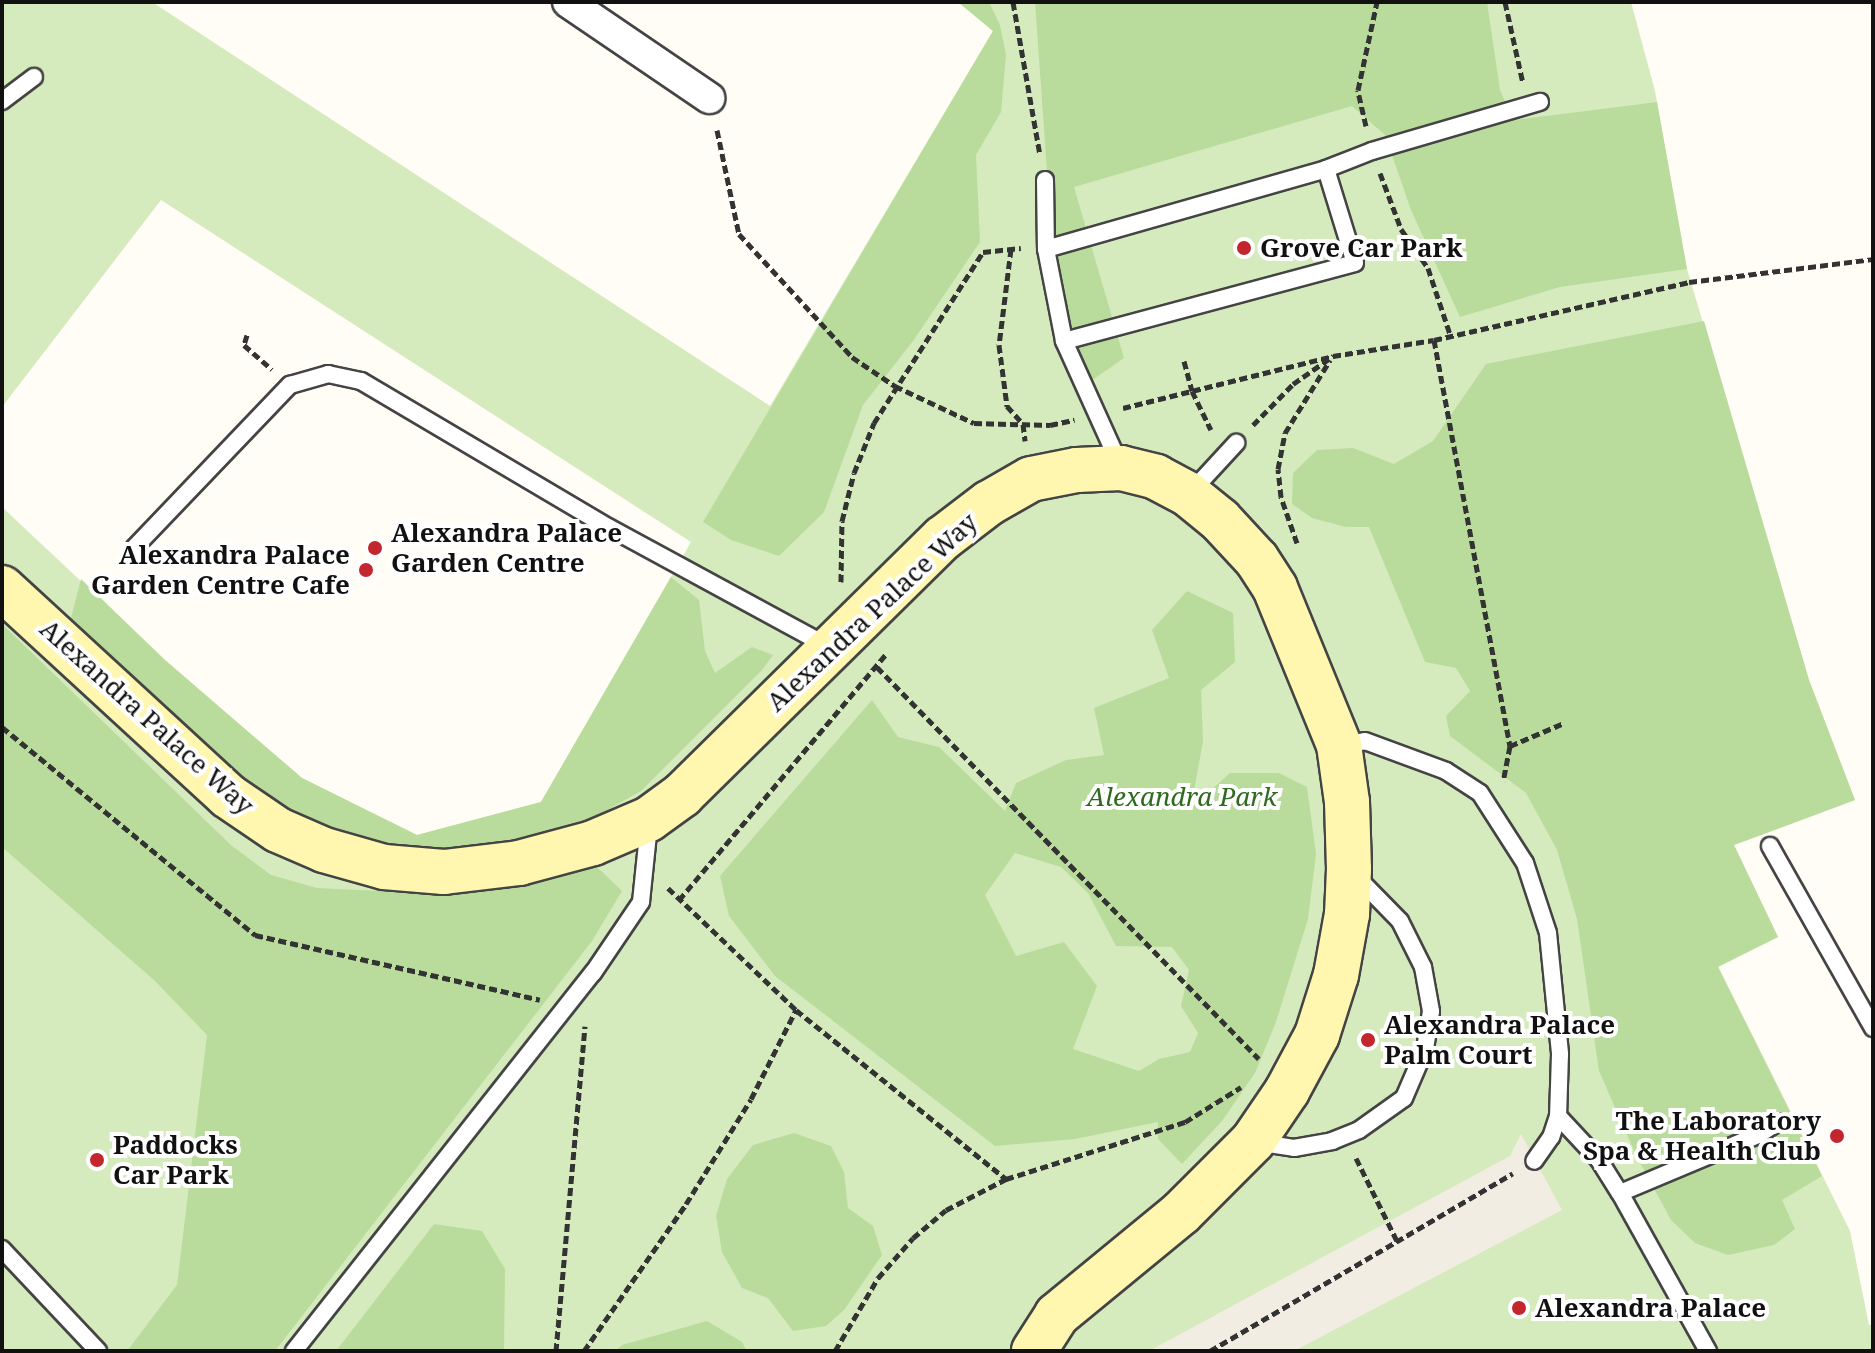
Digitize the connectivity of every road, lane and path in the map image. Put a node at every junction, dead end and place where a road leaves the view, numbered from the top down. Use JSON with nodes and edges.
{"nodes":[{"id":1,"x":568,"y":2,"type":"edge"},
{"id":2,"x":1013,"y":2,"type":"edge"},
{"id":3,"x":1505,"y":2,"type":"edge"},
{"id":4,"x":34,"y":77,"type":"dead end"},
{"id":5,"x":709,"y":98,"type":"joint"},
{"id":6,"x":2,"y":101,"type":"edge"},
{"id":7,"x":1534,"y":103,"type":"joint"},
{"id":8,"x":1326,"y":169,"type":"junction"},
{"id":9,"x":1045,"y":180,"type":"joint"},
{"id":10,"x":1023,"y":248,"type":"dead end"},
{"id":11,"x":1011,"y":249,"type":"junction"},
{"id":12,"x":1046,"y":249,"type":"junction"},
{"id":13,"x":1873,"y":259,"type":"edge"},
{"id":14,"x":247,"y":335,"type":"dead end"},
{"id":15,"x":1434,"y":340,"type":"junction"},
{"id":16,"x":1064,"y":341,"type":"junction"},
{"id":17,"x":1333,"y":356,"type":"junction"},
{"id":18,"x":1184,"y":361,"type":"dead end"},
{"id":19,"x":290,"y":385,"type":"junction"},
{"id":20,"x":895,"y":386,"type":"junction"},
{"id":21,"x":1192,"y":391,"type":"junction"},
{"id":22,"x":1098,"y":414,"type":"junction"},
{"id":23,"x":1023,"y":424,"type":"junction"},
{"id":24,"x":1212,"y":432,"type":"dead end"},
{"id":25,"x":1236,"y":443,"type":"joint"},
{"id":26,"x":1121,"y":468,"type":"junction"},
{"id":27,"x":1188,"y":494,"type":"junction"},
{"id":28,"x":1297,"y":543,"type":"dead end"},
{"id":29,"x":134,"y":548,"type":"dead end"},
{"id":30,"x":2,"y":588,"type":"edge"},
{"id":31,"x":846,"y":593,"type":"dead end"},
{"id":32,"x":891,"y":646,"type":"dead end"},
{"id":33,"x":831,"y":647,"type":"junction"},
{"id":34,"x":877,"y":667,"type":"junction"},
{"id":35,"x":1564,"y":723,"type":"dead end"},
{"id":36,"x":2,"y":727,"type":"edge"},
{"id":37,"x":1339,"y":745,"type":"junction"},
{"id":38,"x":1510,"y":746,"type":"junction"},
{"id":39,"x":1496,"y":814,"type":"junction"},
{"id":40,"x":649,"y":819,"type":"junction"},
{"id":41,"x":1770,"y":846,"type":"dead end"},
{"id":42,"x":1349,"y":869,"type":"junction"},
{"id":43,"x":667,"y":887,"type":"dead end"},
{"id":44,"x":679,"y":900,"type":"junction"},
{"id":45,"x":565,"y":1006,"type":"junction"},
{"id":46,"x":796,"y":1010,"type":"junction"},
{"id":47,"x":587,"y":1018,"type":"dead end"},
{"id":48,"x":1873,"y":1028,"type":"edge"},
{"id":49,"x":1278,"y":1080,"type":"junction"},
{"id":50,"x":1558,"y":1116,"type":"junction"},
{"id":51,"x":1778,"y":1122,"type":"dead end"},
{"id":52,"x":1253,"y":1141,"type":"junction"},
{"id":53,"x":1534,"y":1161,"type":"joint"},
{"id":54,"x":1364,"y":1173,"type":"dead end"},
{"id":55,"x":1006,"y":1179,"type":"junction"},
{"id":56,"x":1620,"y":1193,"type":"junction"},
{"id":57,"x":1397,"y":1241,"type":"junction"},
{"id":58,"x":2,"y":1249,"type":"edge"},
{"id":59,"x":98,"y":1351,"type":"edge"},
{"id":60,"x":294,"y":1351,"type":"edge"},
{"id":61,"x":556,"y":1351,"type":"edge"},
{"id":62,"x":584,"y":1351,"type":"edge"},
{"id":63,"x":835,"y":1351,"type":"edge"},
{"id":64,"x":1034,"y":1351,"type":"edge"},
{"id":65,"x":1210,"y":1351,"type":"edge"},
{"id":66,"x":1708,"y":1351,"type":"edge"}],
"edges":[{"from":1,"to":5,"type":"street"},
{"from":2,"to":9,"type":"path"},
{"from":3,"to":7,"type":"path"},
{"from":4,"to":6,"type":"lane"},
{"from":5,"to":20,"type":"path"},
{"from":7,"to":8,"type":"lane"},
{"from":8,"to":12,"type":"lane"},
{"from":8,"to":16,"type":"lane"},
{"from":9,"to":12,"type":"lane"},
{"from":10,"to":11,"type":"path"},
{"from":11,"to":20,"type":"path"},
{"from":11,"to":23,"type":"path"},
{"from":12,"to":16,"type":"lane"},
{"from":13,"to":15,"type":"path"},
{"from":14,"to":19,"type":"path"},
{"from":15,"to":17,"type":"path"},
{"from":15,"to":38,"type":"path"},
{"from":16,"to":22,"type":"lane"},
{"from":17,"to":21,"type":"path"},
{"from":17,"to":25,"type":"path"},
{"from":17,"to":28,"type":"path"},
{"from":18,"to":21,"type":"path"},
{"from":19,"to":29,"type":"lane"},
{"from":19,"to":33,"type":"lane"},
{"from":20,"to":23,"type":"path"},
{"from":20,"to":31,"type":"path"},
{"from":21,"to":22,"type":"path"},
{"from":21,"to":24,"type":"path"},
{"from":22,"to":23,"type":"path"},
{"from":22,"to":26,"type":"lane"},
{"from":25,"to":27,"type":"lane"},
{"from":26,"to":27,"type":"street","name":"Alexandra Palace Way"},
{"from":26,"to":33,"type":"street","name":"Alexandra Palace Way"},
{"from":27,"to":37,"type":"street","name":"Alexandra Palace Way"},
{"from":30,"to":40,"type":"street","name":"Alexandra Palace Way"},
{"from":32,"to":34,"type":"path","name":"Alexandra Palace Way"},
{"from":33,"to":40,"type":"street","name":"Alexandra Palace Way"},
{"from":34,"to":44,"type":"path","name":"Alexandra Palace Way"},
{"from":34,"to":49,"type":"path"},
{"from":35,"to":38,"type":"path"},
{"from":36,"to":45,"type":"path"},
{"from":37,"to":39,"type":"lane"},
{"from":37,"to":42,"type":"street","name":"Alexandra Palace Way"},
{"from":38,"to":39,"type":"path"},
{"from":39,"to":50,"type":"lane"},
{"from":40,"to":45,"type":"lane"},
{"from":41,"to":48,"type":"lane"},
{"from":42,"to":49,"type":"street","name":"Alexandra Palace Way"},
{"from":42,"to":52,"type":"lane"},
{"from":43,"to":44,"type":"path"},
{"from":44,"to":46,"type":"path"},
{"from":45,"to":60,"type":"lane"},
{"from":46,"to":55,"type":"path"},
{"from":46,"to":62,"type":"path"},
{"from":47,"to":61,"type":"path"},
{"from":49,"to":52,"type":"street","name":"Alexandra Palace Way"},
{"from":49,"to":55,"type":"path"},
{"from":50,"to":53,"type":"lane"},
{"from":50,"to":56,"type":"lane"},
{"from":51,"to":56,"type":"lane"},
{"from":52,"to":64,"type":"street","name":"Alexandra Palace Way"},
{"from":53,"to":57,"type":"path"},
{"from":54,"to":57,"type":"path"},
{"from":55,"to":63,"type":"path"},
{"from":56,"to":66,"type":"lane"},
{"from":57,"to":65,"type":"path"},
{"from":58,"to":59,"type":"lane"}]}
